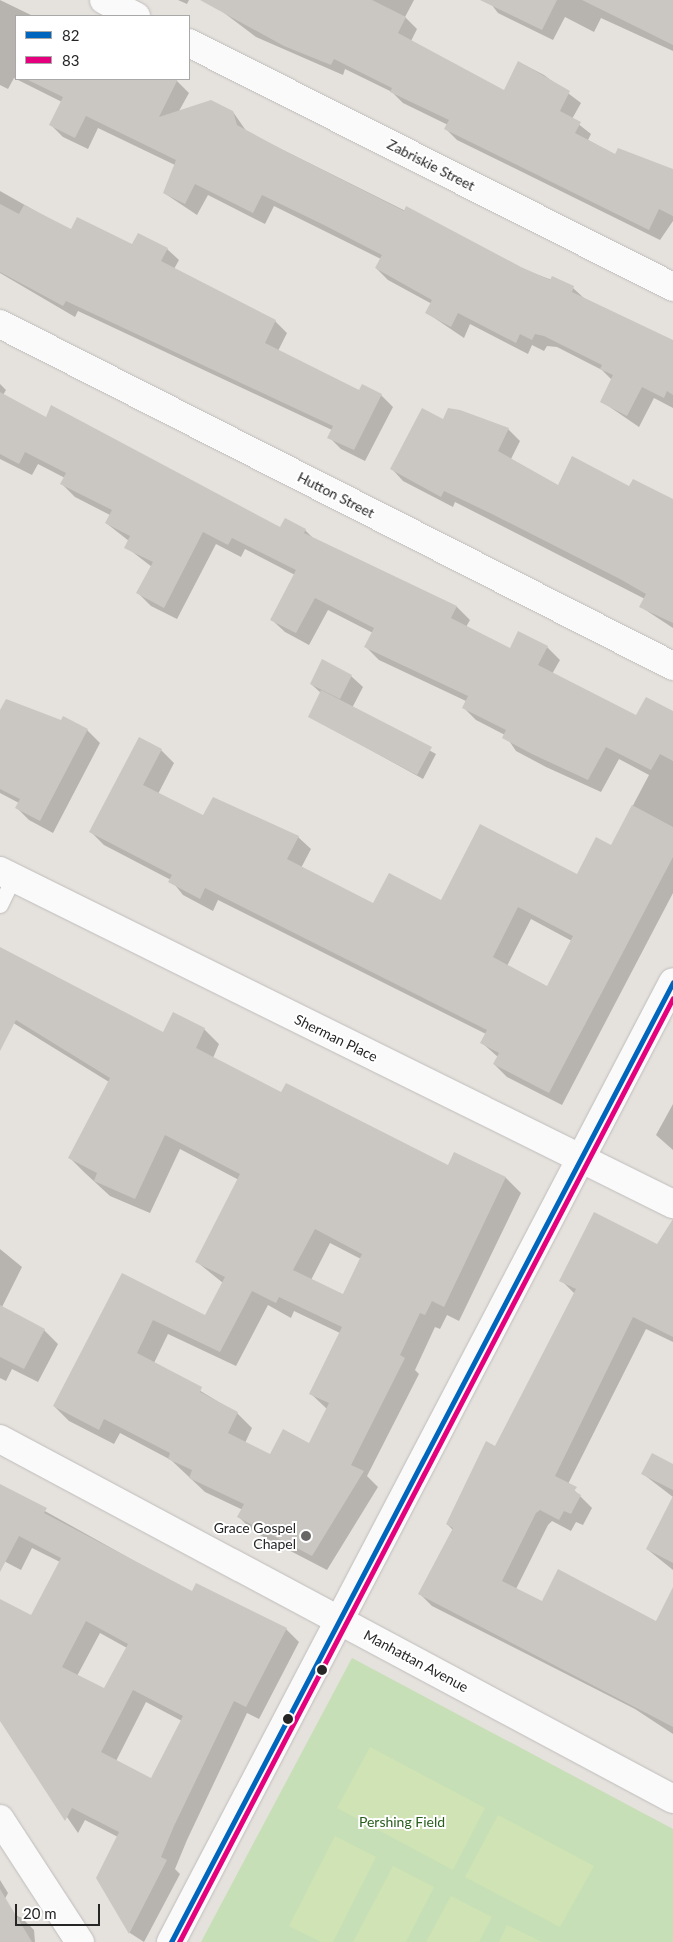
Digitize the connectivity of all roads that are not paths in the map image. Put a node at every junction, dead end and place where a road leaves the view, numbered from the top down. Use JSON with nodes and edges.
{"nodes":[{"id":1,"x":104,"y":0,"type":"edge"},
{"id":2,"x":134,"y":15,"type":"edge"},
{"id":3,"x":190,"y":44,"type":"edge"},
{"id":4,"x":673,"y":287,"type":"edge"},
{"id":5,"x":0,"y":324,"type":"edge"},
{"id":6,"x":673,"y":666,"type":"edge"},
{"id":7,"x":7,"y":874,"type":"edge"},
{"id":8,"x":0,"y":905,"type":"edge"},
{"id":9,"x":673,"y":982,"type":"edge"},
{"id":10,"x":581,"y":1158,"type":"junction"},
{"id":11,"x":673,"y":1204,"type":"edge"},
{"id":12,"x":0,"y":1438,"type":"edge"},
{"id":13,"x":339,"y":1619,"type":"junction"},
{"id":14,"x":673,"y":1799,"type":"edge"},
{"id":15,"x":0,"y":1819,"type":"edge"},
{"id":16,"x":80,"y":1942,"type":"edge"},
{"id":17,"x":172,"y":1942,"type":"edge"}],
"edges":[{"from":1,"to":2,"type":"street"},
{"from":3,"to":4,"type":"street","name":"Zabriskie Street"},
{"from":5,"to":6,"type":"street","name":"Hutton Street"},
{"from":7,"to":8,"type":"lane"},
{"from":7,"to":10,"type":"street","name":"Sherman Place"},
{"from":9,"to":10,"type":"street"},
{"from":10,"to":11,"type":"street","name":"Sherman Place"},
{"from":10,"to":13,"type":"street"},
{"from":12,"to":13,"type":"street","name":"Manhattan Avenue"},
{"from":13,"to":14,"type":"street","name":"Manhattan Avenue"},
{"from":13,"to":17,"type":"street"},
{"from":15,"to":16,"type":"street"}]}
